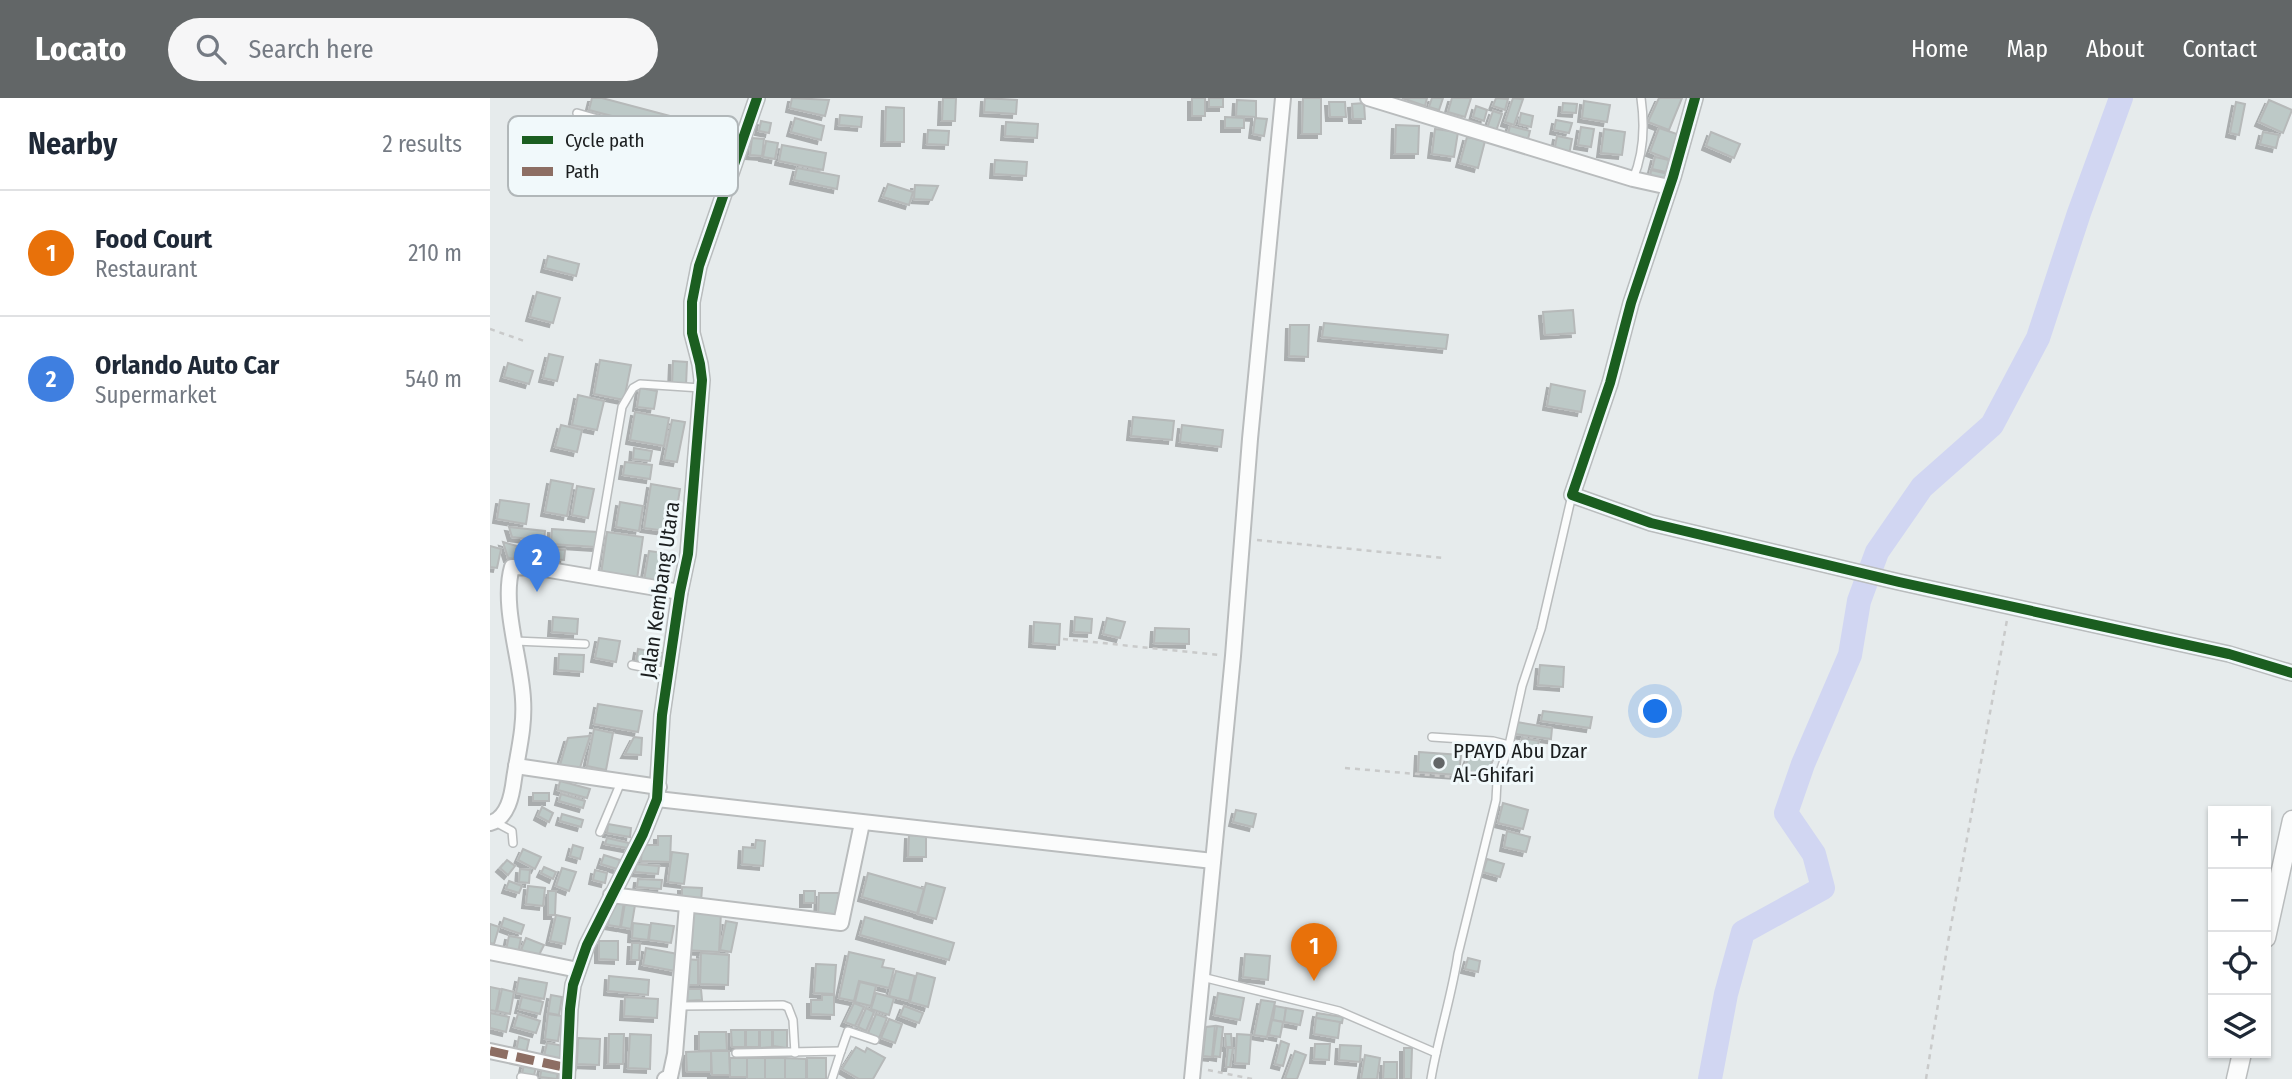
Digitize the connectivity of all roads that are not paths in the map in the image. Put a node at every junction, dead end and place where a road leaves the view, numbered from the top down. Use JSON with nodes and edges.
{"nodes":[{"id":1,"x":757,"y":98,"type":"edge"},
{"id":2,"x":1283,"y":98,"type":"edge"},
{"id":3,"x":1368,"y":98,"type":"edge"},
{"id":4,"x":1641,"y":98,"type":"edge"},
{"id":5,"x":1695,"y":98,"type":"edge"},
{"id":6,"x":1397,"y":102,"type":"edge"},
{"id":7,"x":577,"y":113,"type":"dead end"},
{"id":8,"x":587,"y":116,"type":"edge"},
{"id":9,"x":738,"y":153,"type":"edge"},
{"id":10,"x":1633,"y":178,"type":"junction"},
{"id":11,"x":1669,"y":187,"type":"junction"},
{"id":12,"x":723,"y":196,"type":"edge"},
{"id":13,"x":701,"y":388,"type":"junction"},
{"id":14,"x":1572,"y":495,"type":"junction"},
{"id":15,"x":593,"y":577,"type":"junction"},
{"id":16,"x":680,"y":592,"type":"junction"},
{"id":17,"x":515,"y":641,"type":"junction"},
{"id":18,"x":585,"y":644,"type":"dead end"},
{"id":19,"x":632,"y":665,"type":"dead end"},
{"id":20,"x":669,"y":672,"type":"junction"},
{"id":21,"x":2292,"y":673,"type":"edge"},
{"id":22,"x":1432,"y":737,"type":"dead end"},
{"id":23,"x":1509,"y":745,"type":"junction"},
{"id":24,"x":516,"y":766,"type":"junction"},
{"id":25,"x":621,"y":781,"type":"junction"},
{"id":26,"x":658,"y":793,"type":"junction"},
{"id":27,"x":2292,"y":820,"type":"edge"},
{"id":28,"x":492,"y":823,"type":"edge"},
{"id":29,"x":862,"y":823,"type":"junction"},
{"id":30,"x":600,"y":832,"type":"dead end"},
{"id":31,"x":513,"y":843,"type":"dead end"},
{"id":32,"x":1213,"y":861,"type":"junction"},
{"id":33,"x":611,"y":895,"type":"junction"},
{"id":34,"x":687,"y":905,"type":"junction"},
{"id":35,"x":2267,"y":932,"type":"edge"},
{"id":36,"x":490,"y":952,"type":"edge"},
{"id":37,"x":578,"y":970,"type":"junction"},
{"id":38,"x":1201,"y":977,"type":"junction"},
{"id":39,"x":678,"y":1006,"type":"junction"},
{"id":40,"x":875,"y":1040,"type":"dead end"},
{"id":41,"x":490,"y":1051,"type":"edge"},
{"id":42,"x":841,"y":1051,"type":"junction"},
{"id":43,"x":736,"y":1053,"type":"dead end"},
{"id":44,"x":795,"y":1053,"type":"junction"},
{"id":45,"x":1436,"y":1053,"type":"junction"},
{"id":46,"x":2241,"y":1058,"type":"edge"},
{"id":47,"x":568,"y":1073,"type":"edge"},
{"id":48,"x":1193,"y":1073,"type":"edge"},
{"id":49,"x":521,"y":1077,"type":"dead end"},
{"id":50,"x":668,"y":1078,"type":"edge"},
{"id":51,"x":534,"y":1079,"type":"edge"},
{"id":52,"x":832,"y":1079,"type":"edge"},
{"id":53,"x":1431,"y":1079,"type":"edge"},
{"id":54,"x":2236,"y":1079,"type":"edge"}],
"edges":[{"from":1,"to":9,"type":"street","name":"Jalan Kembang Utara"},
{"from":2,"to":32,"type":"street"},
{"from":3,"to":6,"type":"street"},
{"from":4,"to":10,"type":"lane"},
{"from":5,"to":11,"type":"street"},
{"from":6,"to":10,"type":"street"},
{"from":7,"to":8,"type":"lane"},
{"from":10,"to":11,"type":"street"},
{"from":11,"to":14,"type":"street"},
{"from":12,"to":13,"type":"street","name":"Jalan Kembang Utara"},
{"from":13,"to":15,"type":"lane"},
{"from":13,"to":16,"type":"street","name":"Jalan Kembang Utara"},
{"from":14,"to":21,"type":"street"},
{"from":14,"to":23,"type":"lane"},
{"from":15,"to":16,"type":"street"},
{"from":15,"to":17,"type":"street"},
{"from":16,"to":20,"type":"street","name":"Jalan Kembang Utara"},
{"from":17,"to":18,"type":"lane"},
{"from":17,"to":24,"type":"street"},
{"from":19,"to":20,"type":"lane"},
{"from":20,"to":26,"type":"street","name":"Jalan Kembang Utara"},
{"from":22,"to":23,"type":"lane"},
{"from":23,"to":45,"type":"lane"},
{"from":24,"to":25,"type":"street"},
{"from":24,"to":28,"type":"street"},
{"from":25,"to":26,"type":"street"},
{"from":25,"to":30,"type":"lane"},
{"from":26,"to":29,"type":"street"},
{"from":26,"to":33,"type":"street","name":"Jalan Kembang Utara"},
{"from":27,"to":35,"type":"street"},
{"from":28,"to":31,"type":"lane"},
{"from":29,"to":32,"type":"street"},
{"from":29,"to":34,"type":"street"},
{"from":32,"to":38,"type":"street"},
{"from":33,"to":34,"type":"street"},
{"from":33,"to":37,"type":"street","name":"Jalan Kembang Utara"},
{"from":34,"to":39,"type":"street"},
{"from":36,"to":37,"type":"street"},
{"from":37,"to":47,"type":"street","name":"Jalan Kembang Utara"},
{"from":38,"to":45,"type":"lane"},
{"from":38,"to":48,"type":"street"},
{"from":39,"to":44,"type":"lane"},
{"from":39,"to":50,"type":"street"},
{"from":40,"to":42,"type":"lane"},
{"from":41,"to":47,"type":"street"},
{"from":42,"to":44,"type":"lane"},
{"from":42,"to":52,"type":"lane"},
{"from":43,"to":44,"type":"lane"},
{"from":45,"to":53,"type":"lane"},
{"from":46,"to":54,"type":"street"},
{"from":49,"to":51,"type":"lane"}]}
